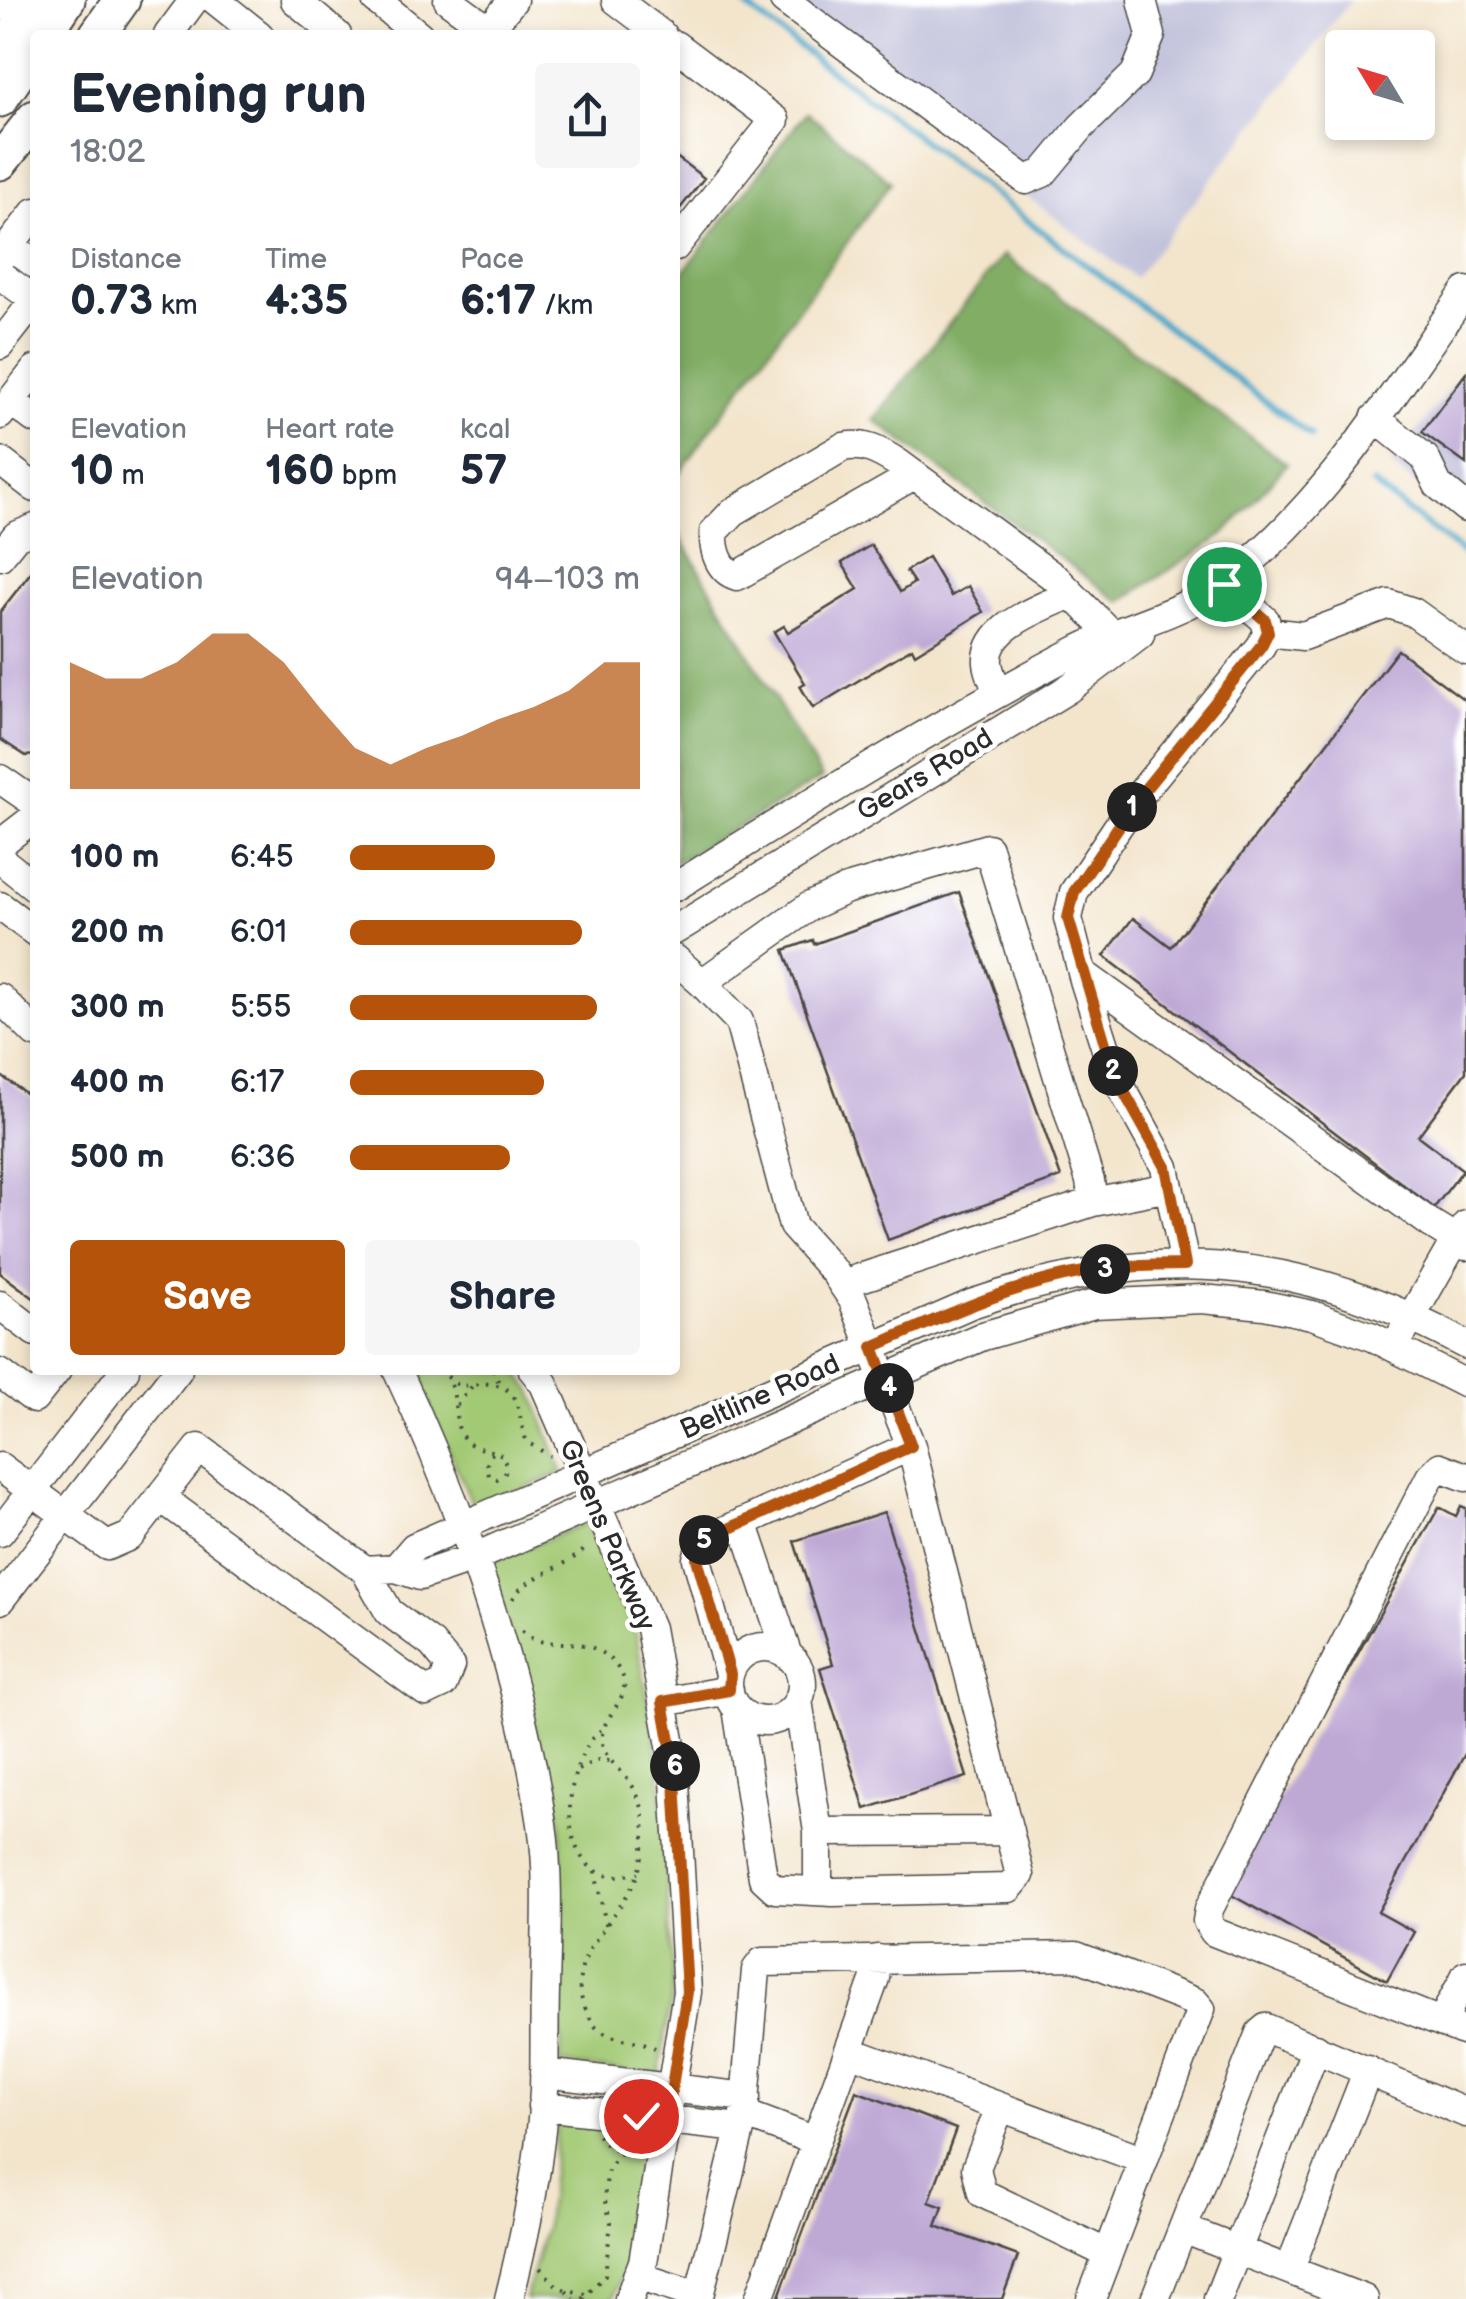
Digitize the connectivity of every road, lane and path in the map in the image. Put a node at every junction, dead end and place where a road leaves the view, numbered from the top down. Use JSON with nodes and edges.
{"nodes":[{"id":1,"x":37,"y":0,"type":"edge"},
{"id":2,"x":67,"y":0,"type":"edge"},
{"id":3,"x":122,"y":0,"type":"edge"},
{"id":4,"x":194,"y":0,"type":"edge"},
{"id":5,"x":214,"y":0,"type":"edge"},
{"id":6,"x":294,"y":0,"type":"edge"},
{"id":7,"x":376,"y":0,"type":"edge"},
{"id":8,"x":448,"y":0,"type":"edge"},
{"id":9,"x":513,"y":0,"type":"edge"},
{"id":10,"x":616,"y":0,"type":"edge"},
{"id":11,"x":784,"y":0,"type":"edge"},
{"id":12,"x":1142,"y":0,"type":"edge"},
{"id":13,"x":47,"y":30,"type":"edge"},
{"id":14,"x":101,"y":30,"type":"edge"},
{"id":15,"x":175,"y":30,"type":"edge"},
{"id":16,"x":253,"y":30,"type":"edge"},
{"id":17,"x":332,"y":30,"type":"edge"},
{"id":18,"x":413,"y":30,"type":"edge"},
{"id":19,"x":486,"y":30,"type":"edge"},
{"id":20,"x":490,"y":30,"type":"edge"},
{"id":21,"x":655,"y":30,"type":"edge"},
{"id":22,"x":680,"y":49,"type":"edge"},
{"id":23,"x":30,"y":55,"type":"edge"},
{"id":24,"x":0,"y":56,"type":"edge"},
{"id":25,"x":0,"y":100,"type":"edge"},
{"id":26,"x":30,"y":124,"type":"edge"},
{"id":27,"x":0,"y":162,"type":"edge"},
{"id":28,"x":30,"y":219,"type":"edge"},
{"id":29,"x":680,"y":241,"type":"edge"},
{"id":30,"x":5,"y":252,"type":"edge"},
{"id":31,"x":30,"y":262,"type":"edge"},
{"id":32,"x":0,"y":275,"type":"edge"},
{"id":33,"x":1466,"y":291,"type":"edge"},
{"id":34,"x":30,"y":296,"type":"edge"},
{"id":35,"x":30,"y":306,"type":"edge"},
{"id":36,"x":0,"y":345,"type":"edge"},
{"id":37,"x":30,"y":376,"type":"edge"},
{"id":38,"x":5,"y":408,"type":"edge"},
{"id":39,"x":30,"y":418,"type":"edge"},
{"id":40,"x":1374,"y":418,"type":"junction"},
{"id":41,"x":0,"y":461,"type":"edge"},
{"id":42,"x":914,"y":475,"type":"junction"},
{"id":43,"x":30,"y":484,"type":"edge"},
{"id":44,"x":1466,"y":508,"type":"edge"},
{"id":45,"x":1224,"y":584,"type":"junction"},
{"id":46,"x":1070,"y":594,"type":"junction"},
{"id":47,"x":1169,"y":611,"type":"junction"},
{"id":48,"x":1268,"y":632,"type":"junction"},
{"id":49,"x":1112,"y":635,"type":"junction"},
{"id":50,"x":1466,"y":650,"type":"edge"},
{"id":51,"x":998,"y":693,"type":"junction"},
{"id":52,"x":901,"y":747,"type":"junction"},
{"id":53,"x":920,"y":778,"type":"junction"},
{"id":54,"x":0,"y":779,"type":"edge"},
{"id":55,"x":30,"y":800,"type":"edge"},
{"id":56,"x":30,"y":821,"type":"edge"},
{"id":57,"x":0,"y":844,"type":"edge"},
{"id":58,"x":0,"y":859,"type":"edge"},
{"id":59,"x":30,"y":881,"type":"edge"},
{"id":60,"x":680,"y":883,"type":"edge"},
{"id":61,"x":0,"y":906,"type":"edge"},
{"id":62,"x":680,"y":927,"type":"edge"},
{"id":63,"x":30,"y":928,"type":"edge"},
{"id":64,"x":680,"y":964,"type":"edge"},
{"id":65,"x":1082,"y":973,"type":"junction"},
{"id":66,"x":702,"y":984,"type":"junction"},
{"id":67,"x":0,"y":998,"type":"edge"},
{"id":68,"x":30,"y":1027,"type":"edge"},
{"id":69,"x":1169,"y":1187,"type":"junction"},
{"id":70,"x":1093,"y":1202,"type":"junction"},
{"id":71,"x":1463,"y":1237,"type":"edge"},
{"id":72,"x":1185,"y":1265,"type":"junction"},
{"id":73,"x":842,"y":1284,"type":"junction"},
{"id":74,"x":0,"y":1305,"type":"edge"},
{"id":75,"x":1411,"y":1317,"type":"junction"},
{"id":76,"x":30,"y":1328,"type":"edge"},
{"id":77,"x":1466,"y":1345,"type":"edge"},
{"id":78,"x":873,"y":1347,"type":"junction"},
{"id":79,"x":1395,"y":1347,"type":"junction"},
{"id":80,"x":0,"y":1373,"type":"edge"},
{"id":81,"x":54,"y":1375,"type":"edge"},
{"id":82,"x":121,"y":1375,"type":"edge"},
{"id":83,"x":174,"y":1375,"type":"edge"},
{"id":84,"x":399,"y":1375,"type":"edge"},
{"id":85,"x":444,"y":1375,"type":"edge"},
{"id":86,"x":495,"y":1375,"type":"edge"},
{"id":87,"x":537,"y":1375,"type":"edge"},
{"id":88,"x":886,"y":1378,"type":"junction"},
{"id":89,"x":449,"y":1380,"type":"junction"},
{"id":90,"x":1466,"y":1384,"type":"edge"},
{"id":91,"x":473,"y":1385,"type":"junction"},
{"id":92,"x":501,"y":1386,"type":"junction"},
{"id":93,"x":456,"y":1406,"type":"junction"},
{"id":94,"x":911,"y":1446,"type":"junction"},
{"id":95,"x":493,"y":1451,"type":"junction"},
{"id":96,"x":555,"y":1460,"type":"dead end"},
{"id":97,"x":0,"y":1467,"type":"edge"},
{"id":98,"x":582,"y":1475,"type":"junction"},
{"id":99,"x":1466,"y":1477,"type":"edge"},
{"id":100,"x":31,"y":1492,"type":"junction"},
{"id":101,"x":160,"y":1497,"type":"junction"},
{"id":102,"x":596,"y":1506,"type":"junction"},
{"id":103,"x":64,"y":1517,"type":"junction"},
{"id":104,"x":742,"y":1522,"type":"junction"},
{"id":105,"x":462,"y":1527,"type":"junction"},
{"id":106,"x":0,"y":1532,"type":"edge"},
{"id":107,"x":591,"y":1539,"type":"dead end"},
{"id":108,"x":473,"y":1558,"type":"junction"},
{"id":109,"x":396,"y":1568,"type":"junction"},
{"id":110,"x":365,"y":1570,"type":"junction"},
{"id":111,"x":0,"y":1600,"type":"edge"},
{"id":112,"x":512,"y":1609,"type":"dead end"},
{"id":113,"x":520,"y":1630,"type":"dead end"},
{"id":114,"x":788,"y":1656,"type":"junction"},
{"id":115,"x":732,"y":1691,"type":"junction"},
{"id":116,"x":798,"y":1700,"type":"junction"},
{"id":117,"x":663,"y":1702,"type":"junction"},
{"id":118,"x":603,"y":1729,"type":"junction"},
{"id":119,"x":611,"y":1761,"type":"junction"},
{"id":120,"x":578,"y":1770,"type":"junction"},
{"id":121,"x":1009,"y":1831,"type":"junction"},
{"id":122,"x":818,"y":1832,"type":"junction"},
{"id":123,"x":596,"y":1871,"type":"junction"},
{"id":124,"x":638,"y":1874,"type":"junction"},
{"id":125,"x":818,"y":1891,"type":"junction"},
{"id":126,"x":606,"y":1926,"type":"junction"},
{"id":127,"x":877,"y":1959,"type":"junction"},
{"id":128,"x":1466,"y":1975,"type":"edge"},
{"id":129,"x":1454,"y":2026,"type":"edge"},
{"id":130,"x":1316,"y":2048,"type":"junction"},
{"id":131,"x":849,"y":2052,"type":"junction"},
{"id":132,"x":660,"y":2057,"type":"dead end"},
{"id":133,"x":1368,"y":2070,"type":"junction"},
{"id":134,"x":544,"y":2072,"type":"junction"},
{"id":135,"x":672,"y":2088,"type":"junction"},
{"id":136,"x":542,"y":2106,"type":"junction"},
{"id":137,"x":1000,"y":2108,"type":"junction"},
{"id":138,"x":744,"y":2113,"type":"junction"},
{"id":139,"x":1466,"y":2114,"type":"edge"},
{"id":140,"x":667,"y":2118,"type":"junction"},
{"id":141,"x":592,"y":2128,"type":"dead end"},
{"id":142,"x":816,"y":2141,"type":"junction"},
{"id":143,"x":643,"y":2148,"type":"dead end"},
{"id":144,"x":621,"y":2153,"type":"junction"},
{"id":145,"x":1144,"y":2160,"type":"junction"},
{"id":146,"x":1183,"y":2230,"type":"junction"},
{"id":147,"x":1237,"y":2250,"type":"junction"},
{"id":148,"x":1108,"y":2254,"type":"junction"},
{"id":149,"x":537,"y":2257,"type":"dead end"},
{"id":150,"x":1288,"y":2270,"type":"junction"},
{"id":151,"x":633,"y":2287,"type":"edge"},
{"id":152,"x":566,"y":2292,"type":"junction"},
{"id":153,"x":584,"y":2296,"type":"edge"},
{"id":154,"x":701,"y":2298,"type":"edge"},
{"id":155,"x":509,"y":2299,"type":"edge"},
{"id":156,"x":574,"y":2299,"type":"edge"},
{"id":157,"x":760,"y":2299,"type":"edge"},
{"id":158,"x":1091,"y":2299,"type":"edge"},
{"id":159,"x":1155,"y":2299,"type":"edge"},
{"id":160,"x":1218,"y":2299,"type":"edge"},
{"id":161,"x":1364,"y":2299,"type":"edge"}],
"edges":[{"from":1,"to":24,"type":"main road"},
{"from":2,"to":13,"type":"main road"},
{"from":3,"to":14,"type":"main road"},
{"from":4,"to":15,"type":"street"},
{"from":5,"to":16,"type":"street"},
{"from":6,"to":17,"type":"street"},
{"from":7,"to":18,"type":"street"},
{"from":8,"to":19,"type":"street"},
{"from":9,"to":20,"type":"street"},
{"from":10,"to":21,"type":"street"},
{"from":11,"to":12,"type":"street"},
{"from":22,"to":29,"type":"street"},
{"from":23,"to":25,"type":"main road"},
{"from":26,"to":27,"type":"main road"},
{"from":28,"to":30,"type":"street"},
{"from":30,"to":31,"type":"street"},
{"from":32,"to":34,"type":"street"},
{"from":33,"to":40,"type":"street","name":"Gears Road"},
{"from":35,"to":36,"type":"street"},
{"from":37,"to":38,"type":"street"},
{"from":38,"to":39,"type":"street"},
{"from":40,"to":44,"type":"street"},
{"from":40,"to":45,"type":"street","name":"Gears Road"},
{"from":41,"to":43,"type":"street"},
{"from":42,"to":42,"type":"street"},
{"from":42,"to":46,"type":"street"},
{"from":45,"to":47,"type":"street","name":"Gears Road"},
{"from":45,"to":48,"type":"street"},
{"from":46,"to":49,"type":"street"},
{"from":46,"to":51,"type":"street"},
{"from":47,"to":49,"type":"street","name":"Gears Road"},
{"from":47,"to":53,"type":"street","name":"Gears Road"},
{"from":48,"to":50,"type":"street"},
{"from":48,"to":65,"type":"street"},
{"from":49,"to":51,"type":"street","name":"Gears Road"},
{"from":51,"to":52,"type":"street","name":"Gears Road"},
{"from":52,"to":53,"type":"street"},
{"from":52,"to":60,"type":"street","name":"Gears Road"},
{"from":53,"to":62,"type":"street","name":"Gears Road"},
{"from":54,"to":55,"type":"street"},
{"from":56,"to":57,"type":"street"},
{"from":58,"to":59,"type":"street"},
{"from":61,"to":63,"type":"street"},
{"from":64,"to":66,"type":"street"},
{"from":65,"to":69,"type":"street"},
{"from":65,"to":71,"type":"street"},
{"from":66,"to":70,"type":"street"},
{"from":66,"to":73,"type":"street"},
{"from":67,"to":68,"type":"street"},
{"from":69,"to":70,"type":"street"},
{"from":69,"to":72,"type":"street"},
{"from":70,"to":73,"type":"street"},
{"from":71,"to":75,"type":"street"},
{"from":72,"to":75,"type":"street","name":"Beltline Road"},
{"from":72,"to":78,"type":"street","name":"Beltline Road"},
{"from":73,"to":78,"type":"street"},
{"from":74,"to":76,"type":"street"},
{"from":75,"to":77,"type":"street","name":"Beltline Road"},
{"from":75,"to":79,"type":"street"},
{"from":78,"to":88,"type":"street"},
{"from":78,"to":98,"type":"street","name":"Beltline Road"},
{"from":79,"to":88,"type":"street","name":"Beltline Road"},
{"from":79,"to":90,"type":"street","name":"Beltline Road"},
{"from":80,"to":81,"type":"street"},
{"from":82,"to":100,"type":"street"},
{"from":83,"to":103,"type":"street"},
{"from":84,"to":105,"type":"street"},
{"from":85,"to":89,"type":"path"},
{"from":86,"to":92,"type":"path"},
{"from":87,"to":98,"type":"street","name":"Greens Parkway"},
{"from":88,"to":94,"type":"street"},
{"from":88,"to":102,"type":"street","name":"Beltline Road"},
{"from":89,"to":91,"type":"path"},
{"from":89,"to":93,"type":"path"},
{"from":91,"to":92,"type":"path"},
{"from":91,"to":93,"type":"path"},
{"from":92,"to":96,"type":"path"},
{"from":93,"to":95,"type":"path"},
{"from":94,"to":104,"type":"street"},
{"from":94,"to":121,"type":"street"},
{"from":95,"to":95,"type":"path"},
{"from":97,"to":100,"type":"street"},
{"from":98,"to":102,"type":"street","name":"Greens Parkway"},
{"from":98,"to":105,"type":"street","name":"Beltline Road"},
{"from":99,"to":129,"type":"street"},
{"from":100,"to":103,"type":"street"},
{"from":100,"to":106,"type":"street"},
{"from":101,"to":103,"type":"street"},
{"from":101,"to":110,"type":"street"},
{"from":101,"to":110,"type":"street"},
{"from":102,"to":108,"type":"street","name":"Beltline Road"},
{"from":102,"to":117,"type":"street","name":"Greens Parkway"},
{"from":103,"to":111,"type":"street"},
{"from":104,"to":114,"type":"street"},
{"from":104,"to":115,"type":"street"},
{"from":105,"to":108,"type":"street"},
{"from":105,"to":109,"type":"street","name":"Beltline Road"},
{"from":107,"to":112,"type":"path"},
{"from":108,"to":109,"type":"street","name":"Beltline Road"},
{"from":108,"to":134,"type":"street"},
{"from":109,"to":110,"type":"street","name":"Beltline Road"},
{"from":113,"to":118,"type":"path"},
{"from":114,"to":115,"type":"street"},
{"from":114,"to":116,"type":"street"},
{"from":115,"to":116,"type":"street"},
{"from":115,"to":117,"type":"street"},
{"from":115,"to":125,"type":"street"},
{"from":116,"to":122,"type":"street"},
{"from":117,"to":135,"type":"street","name":"Greens Parkway"},
{"from":118,"to":119,"type":"path"},
{"from":118,"to":120,"type":"path"},
{"from":119,"to":120,"type":"path"},
{"from":119,"to":124,"type":"path"},
{"from":120,"to":123,"type":"path"},
{"from":121,"to":122,"type":"street"},
{"from":121,"to":125,"type":"street"},
{"from":122,"to":125,"type":"street"},
{"from":123,"to":124,"type":"path"},
{"from":123,"to":126,"type":"path"},
{"from":124,"to":126,"type":"path"},
{"from":126,"to":132,"type":"path"},
{"from":127,"to":131,"type":"street"},
{"from":127,"to":138,"type":"street"},
{"from":127,"to":145,"type":"street"},
{"from":128,"to":129,"type":"street"},
{"from":130,"to":133,"type":"street"},
{"from":130,"to":146,"type":"street"},
{"from":130,"to":147,"type":"street"},
{"from":131,"to":137,"type":"street"},
{"from":131,"to":142,"type":"street"},
{"from":133,"to":139,"type":"street"},
{"from":133,"to":150,"type":"street"},
{"from":134,"to":135,"type":"street"},
{"from":134,"to":136,"type":"street"},
{"from":135,"to":138,"type":"street"},
{"from":135,"to":140,"type":"street","name":"Greens Parkway"},
{"from":136,"to":140,"type":"street"},
{"from":136,"to":155,"type":"street"},
{"from":137,"to":145,"type":"street"},
{"from":137,"to":148,"type":"street"},
{"from":138,"to":140,"type":"street"},
{"from":138,"to":142,"type":"street"},
{"from":138,"to":154,"type":"street"},
{"from":140,"to":151,"type":"street","name":"Greens Parkway"},
{"from":141,"to":144,"type":"path"},
{"from":142,"to":157,"type":"street"},
{"from":143,"to":144,"type":"path"},
{"from":144,"to":153,"type":"path"},
{"from":145,"to":148,"type":"street"},
{"from":146,"to":147,"type":"street"},
{"from":146,"to":159,"type":"street"},
{"from":147,"to":150,"type":"street"},
{"from":147,"to":160,"type":"street"},
{"from":148,"to":158,"type":"street"},
{"from":149,"to":152,"type":"path"},
{"from":150,"to":161,"type":"street"},
{"from":151,"to":154,"type":"street"},
{"from":152,"to":153,"type":"path"},
{"from":152,"to":156,"type":"path"}]}
